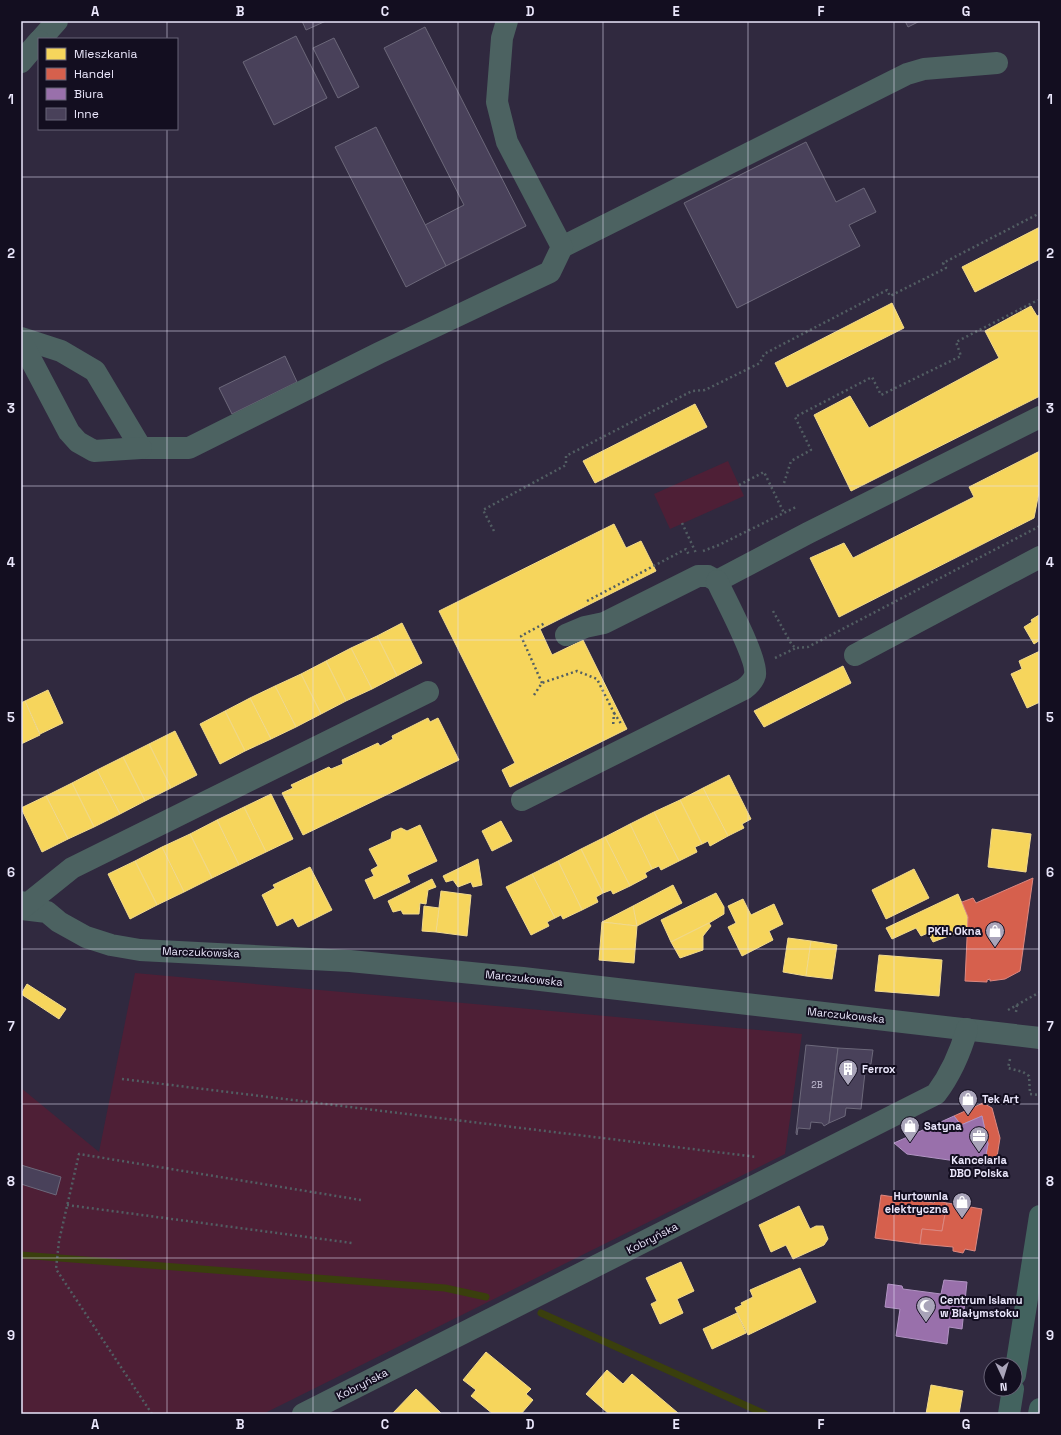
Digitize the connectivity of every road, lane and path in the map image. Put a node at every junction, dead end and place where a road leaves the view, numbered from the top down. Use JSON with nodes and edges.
{"nodes":[{"id":1,"x":57,"y":21,"type":"edge"},
{"id":2,"x":507,"y":21,"type":"edge"},
{"id":3,"x":42,"y":38,"type":"edge"},
{"id":4,"x":38,"y":42,"type":"edge"},
{"id":5,"x":21,"y":62,"type":"edge"},
{"id":6,"x":997,"y":63,"type":"dead end"},
{"id":7,"x":1040,"y":213,"type":"edge"},
{"id":8,"x":562,"y":247,"type":"junction"},
{"id":9,"x":1038,"y":300,"type":"dead end"},
{"id":10,"x":21,"y":338,"type":"edge"},
{"id":11,"x":21,"y":341,"type":"edge"},
{"id":12,"x":1040,"y":417,"type":"edge"},
{"id":13,"x":141,"y":448,"type":"junction"},
{"id":14,"x":784,"y":483,"type":"dead end"},
{"id":15,"x":739,"y":485,"type":"dead end"},
{"id":16,"x":796,"y":507,"type":"dead end"},
{"id":17,"x":784,"y":513,"type":"junction"},
{"id":18,"x":682,"y":523,"type":"dead end"},
{"id":19,"x":1040,"y":526,"type":"edge"},
{"id":20,"x":494,"y":531,"type":"dead end"},
{"id":21,"x":686,"y":549,"type":"dead end"},
{"id":22,"x":696,"y":554,"type":"junction"},
{"id":23,"x":690,"y":557,"type":"dead end"},
{"id":24,"x":1040,"y":557,"type":"edge"},
{"id":25,"x":648,"y":569,"type":"dead end"},
{"id":26,"x":717,"y":581,"type":"junction"},
{"id":27,"x":773,"y":610,"type":"dead end"},
{"id":28,"x":566,"y":635,"type":"dead end"},
{"id":29,"x":855,"y":654,"type":"dead end"},
{"id":30,"x":428,"y":692,"type":"dead end"},
{"id":31,"x":534,"y":696,"type":"dead end"},
{"id":32,"x":608,"y":730,"type":"dead end"},
{"id":33,"x":522,"y":800,"type":"dead end"},
{"id":34,"x":21,"y":907,"type":"edge"},
{"id":35,"x":1040,"y":992,"type":"edge"},
{"id":36,"x":1017,"y":1005,"type":"dead end"},
{"id":37,"x":967,"y":1029,"type":"junction"},
{"id":38,"x":1013,"y":1035,"type":"junction"},
{"id":39,"x":1040,"y":1038,"type":"edge"},
{"id":40,"x":122,"y":1079,"type":"dead end"},
{"id":41,"x":1040,"y":1095,"type":"edge"},
{"id":42,"x":782,"y":1172,"type":"junction"},
{"id":43,"x":361,"y":1200,"type":"dead end"},
{"id":44,"x":68,"y":1204,"type":"junction"},
{"id":45,"x":1040,"y":1216,"type":"edge"},
{"id":46,"x":352,"y":1243,"type":"dead end"},
{"id":47,"x":1018,"y":1357,"type":"edge"},
{"id":48,"x":1012,"y":1397,"type":"edge"},
{"id":49,"x":1040,"y":1409,"type":"edge"},
{"id":50,"x":152,"y":1414,"type":"edge"},
{"id":51,"x":303,"y":1414,"type":"edge"},
{"id":52,"x":1009,"y":1414,"type":"edge"},
{"id":53,"x":1039,"y":1414,"type":"edge"}],
"edges":[{"from":1,"to":3,"type":"street"},
{"from":2,"to":8,"type":"street"},
{"from":4,"to":5,"type":"street"},
{"from":6,"to":8,"type":"street"},
{"from":7,"to":20,"type":"path"},
{"from":8,"to":13,"type":"street"},
{"from":9,"to":14,"type":"path"},
{"from":10,"to":13,"type":"street"},
{"from":11,"to":13,"type":"street"},
{"from":12,"to":26,"type":"street"},
{"from":15,"to":17,"type":"path"},
{"from":16,"to":17,"type":"path"},
{"from":17,"to":22,"type":"path"},
{"from":18,"to":22,"type":"path"},
{"from":19,"to":27,"type":"path"},
{"from":21,"to":25,"type":"path"},
{"from":22,"to":23,"type":"path"},
{"from":24,"to":29,"type":"street"},
{"from":26,"to":28,"type":"street"},
{"from":26,"to":33,"type":"street"},
{"from":30,"to":34,"type":"street"},
{"from":31,"to":32,"type":"path"},
{"from":34,"to":37,"type":"street","name":"Marczukowska"},
{"from":35,"to":36,"type":"path"},
{"from":37,"to":38,"type":"street","name":"Marczukowska"},
{"from":37,"to":42,"type":"street","name":"Kobryńska"},
{"from":38,"to":39,"type":"street","name":"Marczukowska"},
{"from":38,"to":41,"type":"path"},
{"from":40,"to":42,"type":"path"},
{"from":42,"to":51,"type":"street","name":"Kobryńska"},
{"from":43,"to":44,"type":"path"},
{"from":44,"to":46,"type":"path"},
{"from":44,"to":50,"type":"path"},
{"from":45,"to":47,"type":"main road"},
{"from":48,"to":52,"type":"main road"},
{"from":49,"to":53,"type":"main road"}]}
